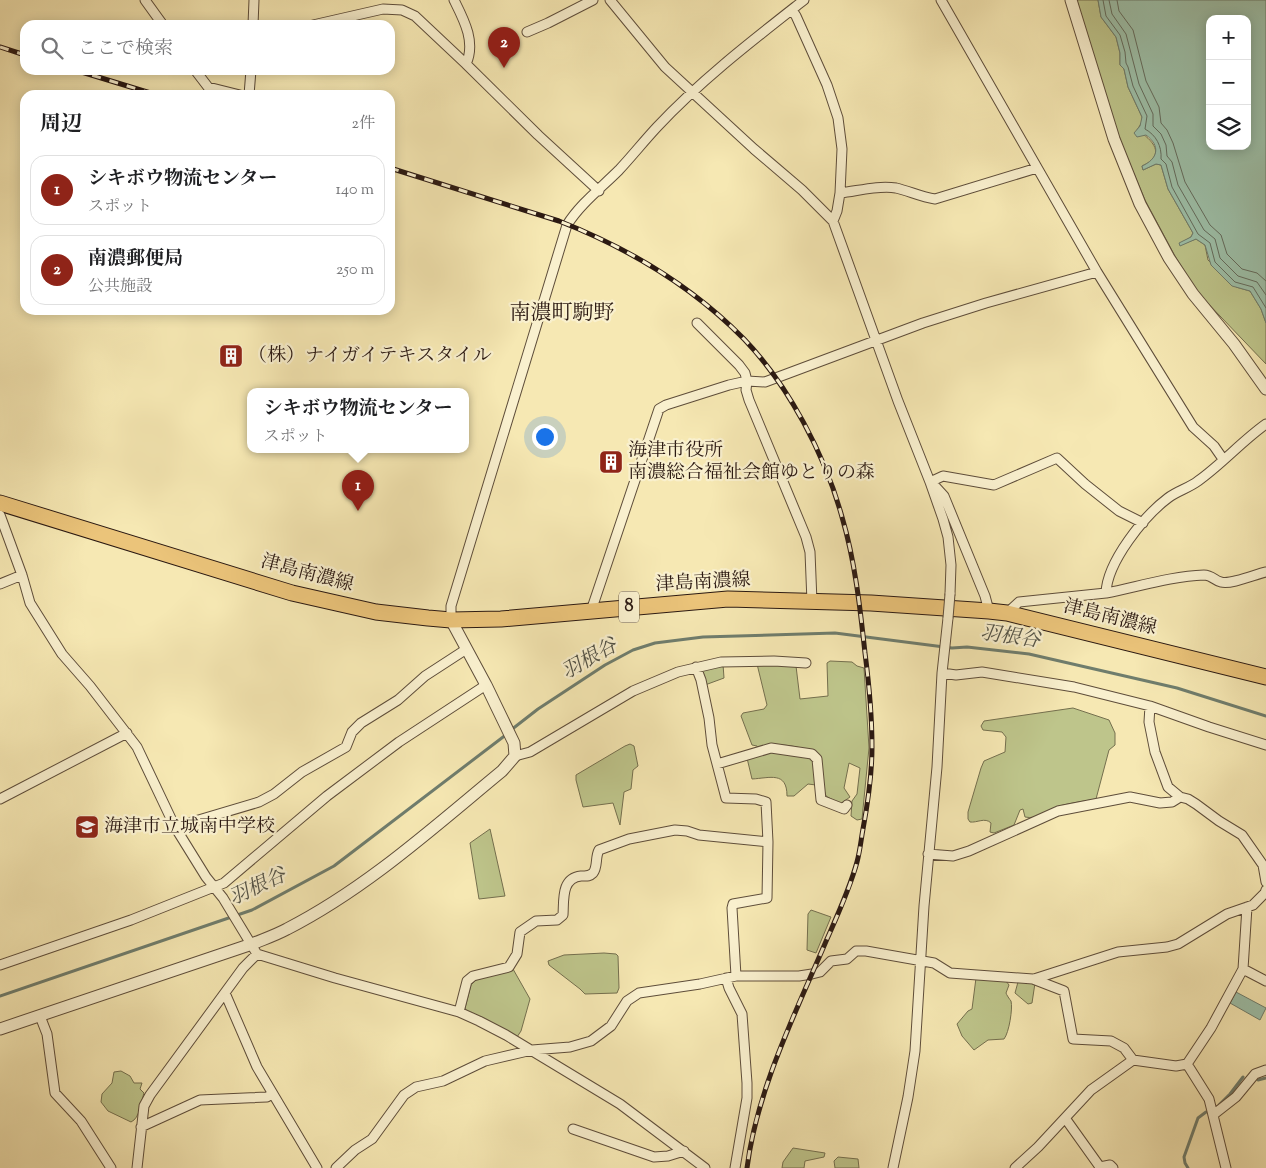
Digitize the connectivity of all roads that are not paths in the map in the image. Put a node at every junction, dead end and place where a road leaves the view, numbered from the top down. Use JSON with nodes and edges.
{"nodes":[{"id":1,"x":145,"y":0,"type":"edge"},
{"id":2,"x":254,"y":0,"type":"edge"},
{"id":3,"x":454,"y":0,"type":"edge"},
{"id":4,"x":593,"y":0,"type":"edge"},
{"id":5,"x":610,"y":0,"type":"edge"},
{"id":6,"x":804,"y":0,"type":"edge"},
{"id":7,"x":941,"y":0,"type":"edge"},
{"id":8,"x":1071,"y":0,"type":"edge"},
{"id":9,"x":792,"y":10,"type":"junction"},
{"id":10,"x":159,"y":20,"type":"edge"},
{"id":11,"x":253,"y":20,"type":"edge"},
{"id":12,"x":336,"y":20,"type":"edge"},
{"id":13,"x":527,"y":32,"type":"dead end"},
{"id":14,"x":466,"y":64,"type":"junction"},
{"id":15,"x":199,"y":75,"type":"edge"},
{"id":16,"x":251,"y":75,"type":"edge"},
{"id":17,"x":220,"y":90,"type":"edge"},
{"id":18,"x":250,"y":90,"type":"edge"},
{"id":19,"x":693,"y":92,"type":"junction"},
{"id":20,"x":1038,"y":168,"type":"junction"},
{"id":21,"x":599,"y":190,"type":"junction"},
{"id":22,"x":840,"y":193,"type":"junction"},
{"id":23,"x":833,"y":221,"type":"junction"},
{"id":24,"x":1097,"y":272,"type":"junction"},
{"id":25,"x":696,"y":323,"type":"dead end"},
{"id":26,"x":876,"y":340,"type":"junction"},
{"id":27,"x":747,"y":381,"type":"junction"},
{"id":28,"x":1266,"y":389,"type":"edge"},
{"id":29,"x":1266,"y":424,"type":"edge"},
{"id":30,"x":1223,"y":459,"type":"junction"},
{"id":31,"x":930,"y":482,"type":"junction"},
{"id":32,"x":0,"y":509,"type":"edge"},
{"id":33,"x":1144,"y":523,"type":"junction"},
{"id":34,"x":1266,"y":572,"type":"edge"},
{"id":35,"x":22,"y":575,"type":"junction"},
{"id":36,"x":0,"y":584,"type":"edge"},
{"id":37,"x":1106,"y":592,"type":"junction"},
{"id":38,"x":812,"y":602,"type":"junction"},
{"id":39,"x":592,"y":611,"type":"junction"},
{"id":40,"x":989,"y":611,"type":"junction"},
{"id":41,"x":1007,"y":613,"type":"junction"},
{"id":42,"x":451,"y":620,"type":"junction"},
{"id":43,"x":466,"y":650,"type":"junction"},
{"id":44,"x":806,"y":663,"type":"dead end"},
{"id":45,"x":696,"y":668,"type":"junction"},
{"id":46,"x":942,"y":669,"type":"junction"},
{"id":47,"x":1266,"y":677,"type":"edge"},
{"id":48,"x":486,"y":685,"type":"junction"},
{"id":49,"x":1150,"y":706,"type":"junction"},
{"id":50,"x":127,"y":733,"type":"junction"},
{"id":51,"x":1266,"y":745,"type":"edge"},
{"id":52,"x":515,"y":756,"type":"junction"},
{"id":53,"x":717,"y":764,"type":"junction"},
{"id":54,"x":1180,"y":797,"type":"junction"},
{"id":55,"x":0,"y":799,"type":"edge"},
{"id":56,"x":847,"y":805,"type":"dead end"},
{"id":57,"x":175,"y":827,"type":"junction"},
{"id":58,"x":768,"y":842,"type":"junction"},
{"id":59,"x":928,"y":854,"type":"junction"},
{"id":60,"x":1265,"y":864,"type":"edge"},
{"id":61,"x":1266,"y":882,"type":"edge"},
{"id":62,"x":215,"y":888,"type":"junction"},
{"id":63,"x":1266,"y":890,"type":"edge"},
{"id":64,"x":1247,"y":907,"type":"junction"},
{"id":65,"x":252,"y":945,"type":"junction"},
{"id":66,"x":921,"y":960,"type":"junction"},
{"id":67,"x":0,"y":965,"type":"edge"},
{"id":68,"x":1243,"y":968,"type":"junction"},
{"id":69,"x":731,"y":977,"type":"junction"},
{"id":70,"x":1033,"y":979,"type":"junction"},
{"id":71,"x":1266,"y":981,"type":"edge"},
{"id":72,"x":225,"y":993,"type":"junction"},
{"id":73,"x":459,"y":1012,"type":"junction"},
{"id":74,"x":40,"y":1016,"type":"junction"},
{"id":75,"x":0,"y":1029,"type":"edge"},
{"id":76,"x":532,"y":1050,"type":"junction"},
{"id":77,"x":1133,"y":1060,"type":"junction"},
{"id":78,"x":1187,"y":1064,"type":"junction"},
{"id":79,"x":1266,"y":1070,"type":"edge"},
{"id":80,"x":272,"y":1094,"type":"junction"},
{"id":81,"x":1213,"y":1115,"type":"junction"},
{"id":82,"x":1065,"y":1118,"type":"junction"},
{"id":83,"x":141,"y":1127,"type":"junction"},
{"id":84,"x":574,"y":1129,"type":"dead end"},
{"id":85,"x":684,"y":1151,"type":"junction"},
{"id":86,"x":111,"y":1168,"type":"edge"},
{"id":87,"x":137,"y":1168,"type":"edge"},
{"id":88,"x":317,"y":1168,"type":"edge"},
{"id":89,"x":336,"y":1168,"type":"edge"},
{"id":90,"x":706,"y":1168,"type":"edge"},
{"id":91,"x":735,"y":1168,"type":"edge"},
{"id":92,"x":893,"y":1168,"type":"edge"},
{"id":93,"x":1015,"y":1168,"type":"edge"},
{"id":94,"x":1113,"y":1168,"type":"edge"},
{"id":95,"x":1226,"y":1168,"type":"edge"}],
"edges":[{"from":1,"to":10,"type":"street"},
{"from":2,"to":11,"type":"street"},
{"from":3,"to":14,"type":"street"},
{"from":4,"to":13,"type":"street"},
{"from":5,"to":19,"type":"street"},
{"from":6,"to":9,"type":"street"},
{"from":7,"to":20,"type":"street"},
{"from":8,"to":28,"type":"street"},
{"from":9,"to":19,"type":"street"},
{"from":9,"to":22,"type":"street"},
{"from":12,"to":14,"type":"street"},
{"from":14,"to":21,"type":"street"},
{"from":15,"to":17,"type":"street"},
{"from":16,"to":18,"type":"street"},
{"from":19,"to":21,"type":"street"},
{"from":19,"to":23,"type":"street"},
{"from":20,"to":22,"type":"street"},
{"from":20,"to":24,"type":"street"},
{"from":21,"to":42,"type":"street"},
{"from":22,"to":23,"type":"street"},
{"from":23,"to":26,"type":"street"},
{"from":24,"to":26,"type":"street"},
{"from":24,"to":30,"type":"street"},
{"from":25,"to":27,"type":"street"},
{"from":26,"to":27,"type":"street"},
{"from":26,"to":31,"type":"street"},
{"from":27,"to":38,"type":"street"},
{"from":27,"to":39,"type":"street"},
{"from":29,"to":30,"type":"street"},
{"from":30,"to":33,"type":"street"},
{"from":31,"to":33,"type":"street"},
{"from":31,"to":40,"type":"street"},
{"from":31,"to":46,"type":"street","bridge":true},
{"from":32,"to":35,"type":"street"},
{"from":32,"to":42,"type":"main road","name":"津島南濃線","number":"8"},
{"from":33,"to":37,"type":"street"},
{"from":34,"to":37,"type":"street"},
{"from":35,"to":36,"type":"street"},
{"from":35,"to":50,"type":"street"},
{"from":37,"to":41,"type":"street"},
{"from":38,"to":39,"type":"main road","name":"津島南濃線","number":"8"},
{"from":38,"to":40,"type":"main road","name":"津島南濃線","number":"8"},
{"from":39,"to":42,"type":"main road","name":"津島南濃線","number":"8"},
{"from":40,"to":41,"type":"main road","name":"津島南濃線","number":"8"},
{"from":41,"to":47,"type":"main road","name":"津島南濃線","number":"8"},
{"from":42,"to":43,"type":"street"},
{"from":43,"to":48,"type":"street"},
{"from":43,"to":57,"type":"street"},
{"from":44,"to":45,"type":"street"},
{"from":45,"to":52,"type":"street"},
{"from":45,"to":53,"type":"street"},
{"from":46,"to":49,"type":"street"},
{"from":46,"to":59,"type":"street"},
{"from":48,"to":52,"type":"street"},
{"from":48,"to":62,"type":"street"},
{"from":49,"to":51,"type":"street"},
{"from":49,"to":54,"type":"street"},
{"from":50,"to":55,"type":"street"},
{"from":50,"to":57,"type":"street"},
{"from":52,"to":65,"type":"street"},
{"from":53,"to":56,"type":"street"},
{"from":53,"to":58,"type":"street"},
{"from":54,"to":59,"type":"street"},
{"from":54,"to":60,"type":"street"},
{"from":57,"to":62,"type":"street"},
{"from":58,"to":69,"type":"street"},
{"from":58,"to":73,"type":"street"},
{"from":59,"to":66,"type":"street"},
{"from":60,"to":61,"type":"street"},
{"from":62,"to":65,"type":"street"},
{"from":62,"to":67,"type":"street"},
{"from":63,"to":64,"type":"street"},
{"from":64,"to":68,"type":"street"},
{"from":64,"to":70,"type":"street"},
{"from":65,"to":72,"type":"street"},
{"from":65,"to":73,"type":"street"},
{"from":65,"to":74,"type":"street"},
{"from":66,"to":69,"type":"street"},
{"from":66,"to":70,"type":"street"},
{"from":66,"to":92,"type":"street"},
{"from":68,"to":71,"type":"street"},
{"from":68,"to":78,"type":"street"},
{"from":69,"to":76,"type":"street"},
{"from":69,"to":91,"type":"street"},
{"from":70,"to":77,"type":"street"},
{"from":72,"to":80,"type":"street"},
{"from":72,"to":83,"type":"street"},
{"from":73,"to":76,"type":"street"},
{"from":74,"to":75,"type":"street"},
{"from":74,"to":86,"type":"street"},
{"from":76,"to":85,"type":"street"},
{"from":76,"to":89,"type":"street"},
{"from":77,"to":78,"type":"street"},
{"from":77,"to":82,"type":"street"},
{"from":78,"to":81,"type":"street"},
{"from":79,"to":81,"type":"street"},
{"from":80,"to":83,"type":"street"},
{"from":80,"to":88,"type":"street"},
{"from":81,"to":95,"type":"street"},
{"from":82,"to":93,"type":"street"},
{"from":82,"to":94,"type":"street"},
{"from":83,"to":87,"type":"street"},
{"from":84,"to":85,"type":"street"},
{"from":85,"to":90,"type":"street"}]}
